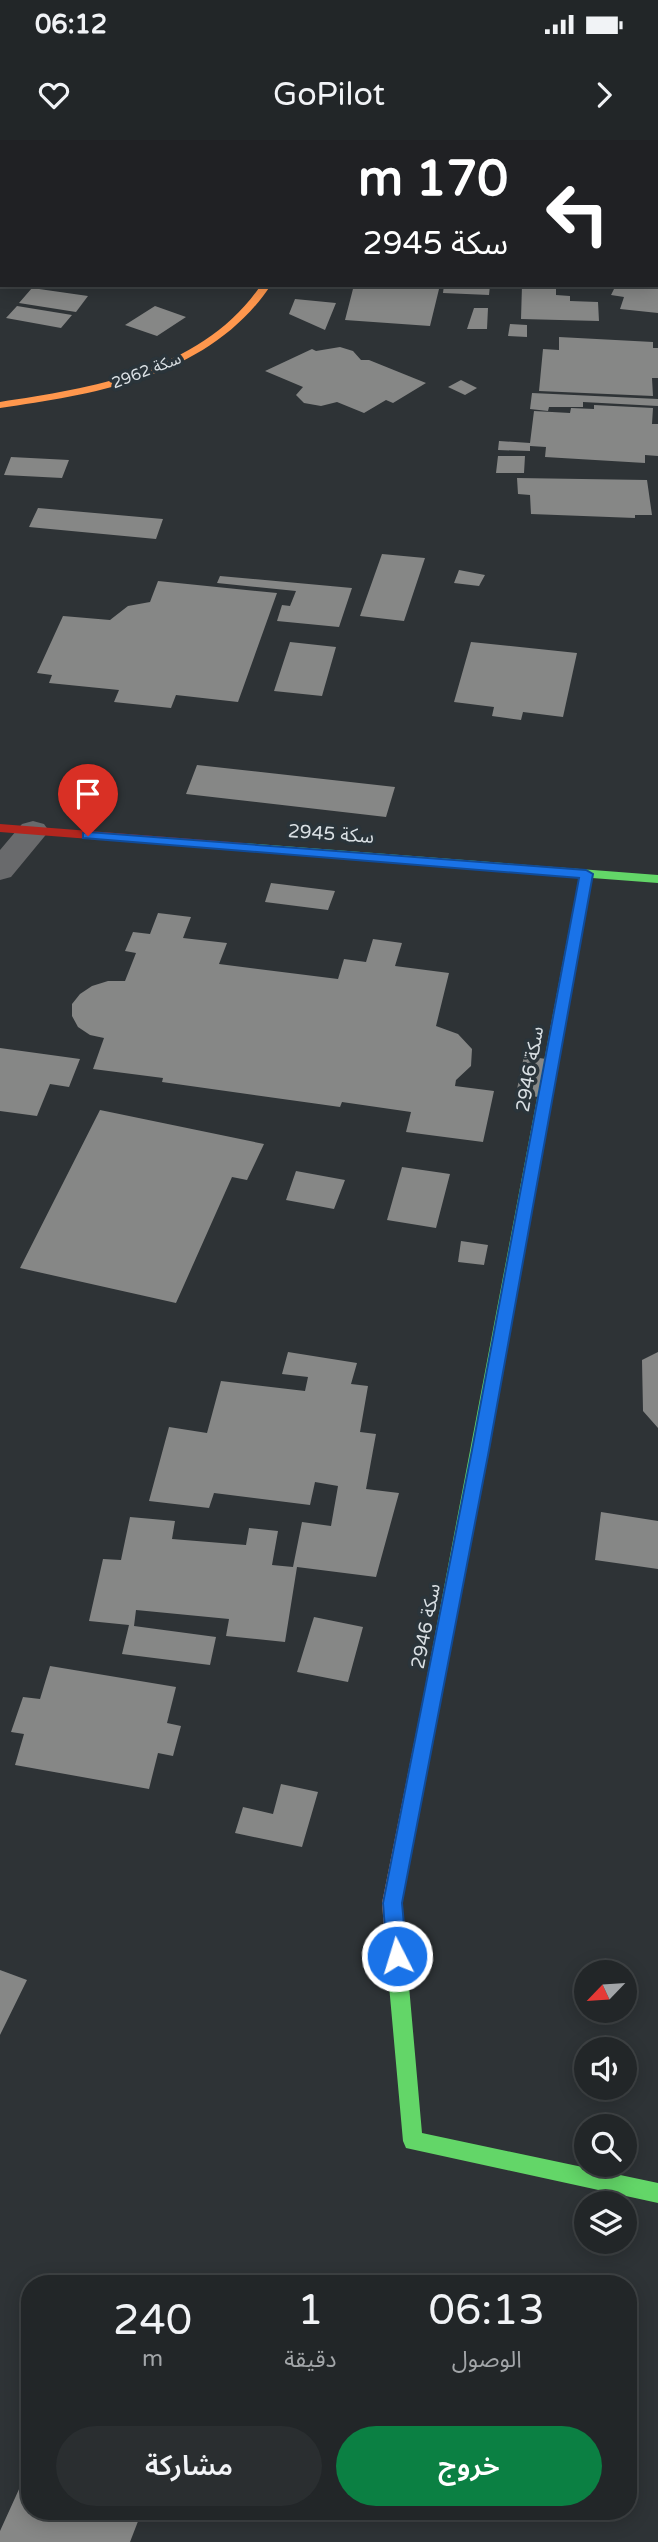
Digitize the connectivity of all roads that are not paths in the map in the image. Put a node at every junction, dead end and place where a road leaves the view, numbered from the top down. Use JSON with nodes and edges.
{"nodes":[{"id":1,"x":265,"y":287,"type":"edge"},
{"id":2,"x":0,"y":405,"type":"edge"},
{"id":3,"x":0,"y":828,"type":"edge"},
{"id":4,"x":33,"y":831,"type":"junction"},
{"id":5,"x":0,"y":870,"type":"edge"},
{"id":6,"x":586,"y":874,"type":"junction"},
{"id":7,"x":658,"y":879,"type":"edge"},
{"id":8,"x":658,"y":2193,"type":"edge"}],
"edges":[{"from":1,"to":2,"type":"street","name":"سكة 2962"},
{"from":3,"to":4,"type":"street","name":"سكة 2945"},
{"from":4,"to":5,"type":"street"},
{"from":4,"to":6,"type":"street","name":"سكة 2945"},
{"from":6,"to":7,"type":"street","name":"سكة 2945"},
{"from":6,"to":8,"type":"street","name":"سكة 2946"}]}
